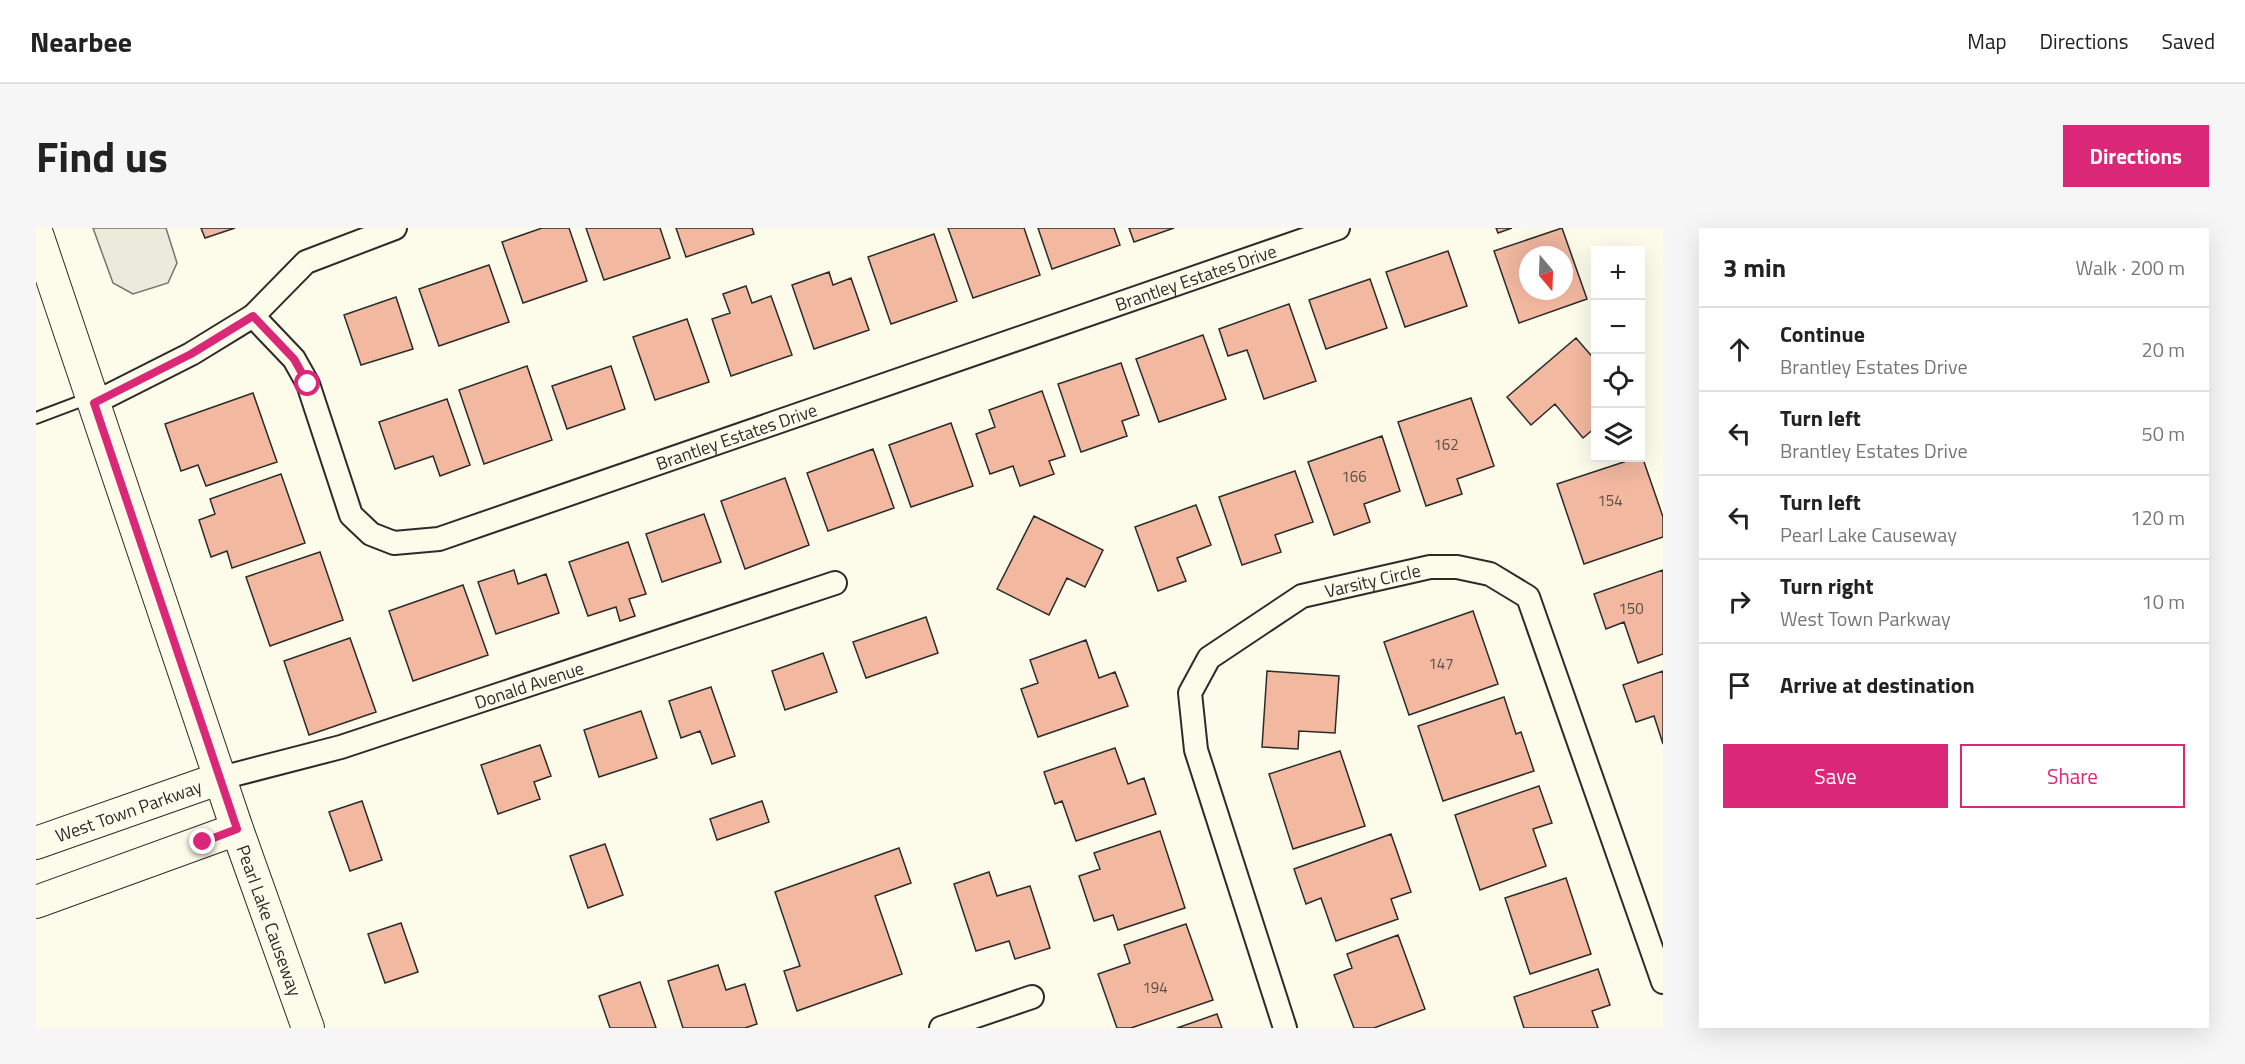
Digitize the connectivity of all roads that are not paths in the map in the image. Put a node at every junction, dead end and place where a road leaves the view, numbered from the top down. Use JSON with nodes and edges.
{"nodes":[{"id":1,"x":395,"y":228,"type":"edge"},
{"id":2,"x":1338,"y":228,"type":"edge"},
{"id":3,"x":36,"y":231,"type":"edge"},
{"id":4,"x":253,"y":316,"type":"junction"},
{"id":5,"x":93,"y":400,"type":"junction"},
{"id":6,"x":36,"y":418,"type":"edge"},
{"id":7,"x":835,"y":583,"type":"dead end"},
{"id":8,"x":221,"y":778,"type":"junction"},
{"id":9,"x":237,"y":829,"type":"junction"},
{"id":10,"x":36,"y":843,"type":"edge"},
{"id":11,"x":36,"y":902,"type":"edge"},
{"id":12,"x":1663,"y":982,"type":"edge"},
{"id":13,"x":1032,"y":997,"type":"dead end"},
{"id":14,"x":308,"y":1028,"type":"edge"},
{"id":15,"x":941,"y":1028,"type":"edge"},
{"id":16,"x":1285,"y":1028,"type":"edge"}],
"edges":[{"from":1,"to":4,"type":"street"},
{"from":2,"to":4,"type":"street","name":"Brantley Estates Drive"},
{"from":3,"to":5,"type":"street","name":"Pearl Lake Causeway"},
{"from":4,"to":5,"type":"street"},
{"from":5,"to":6,"type":"lane"},
{"from":5,"to":8,"type":"street","name":"Pearl Lake Causeway"},
{"from":7,"to":8,"type":"street","name":"Donald Avenue"},
{"from":8,"to":9,"type":"street","name":"Pearl Lake Causeway"},
{"from":8,"to":10,"type":"street","name":"West Town Parkway"},
{"from":9,"to":11,"type":"street"},
{"from":9,"to":14,"type":"street","name":"Pearl Lake Causeway"},
{"from":12,"to":16,"type":"street","name":"Varsity Circle"},
{"from":13,"to":15,"type":"street"}]}
